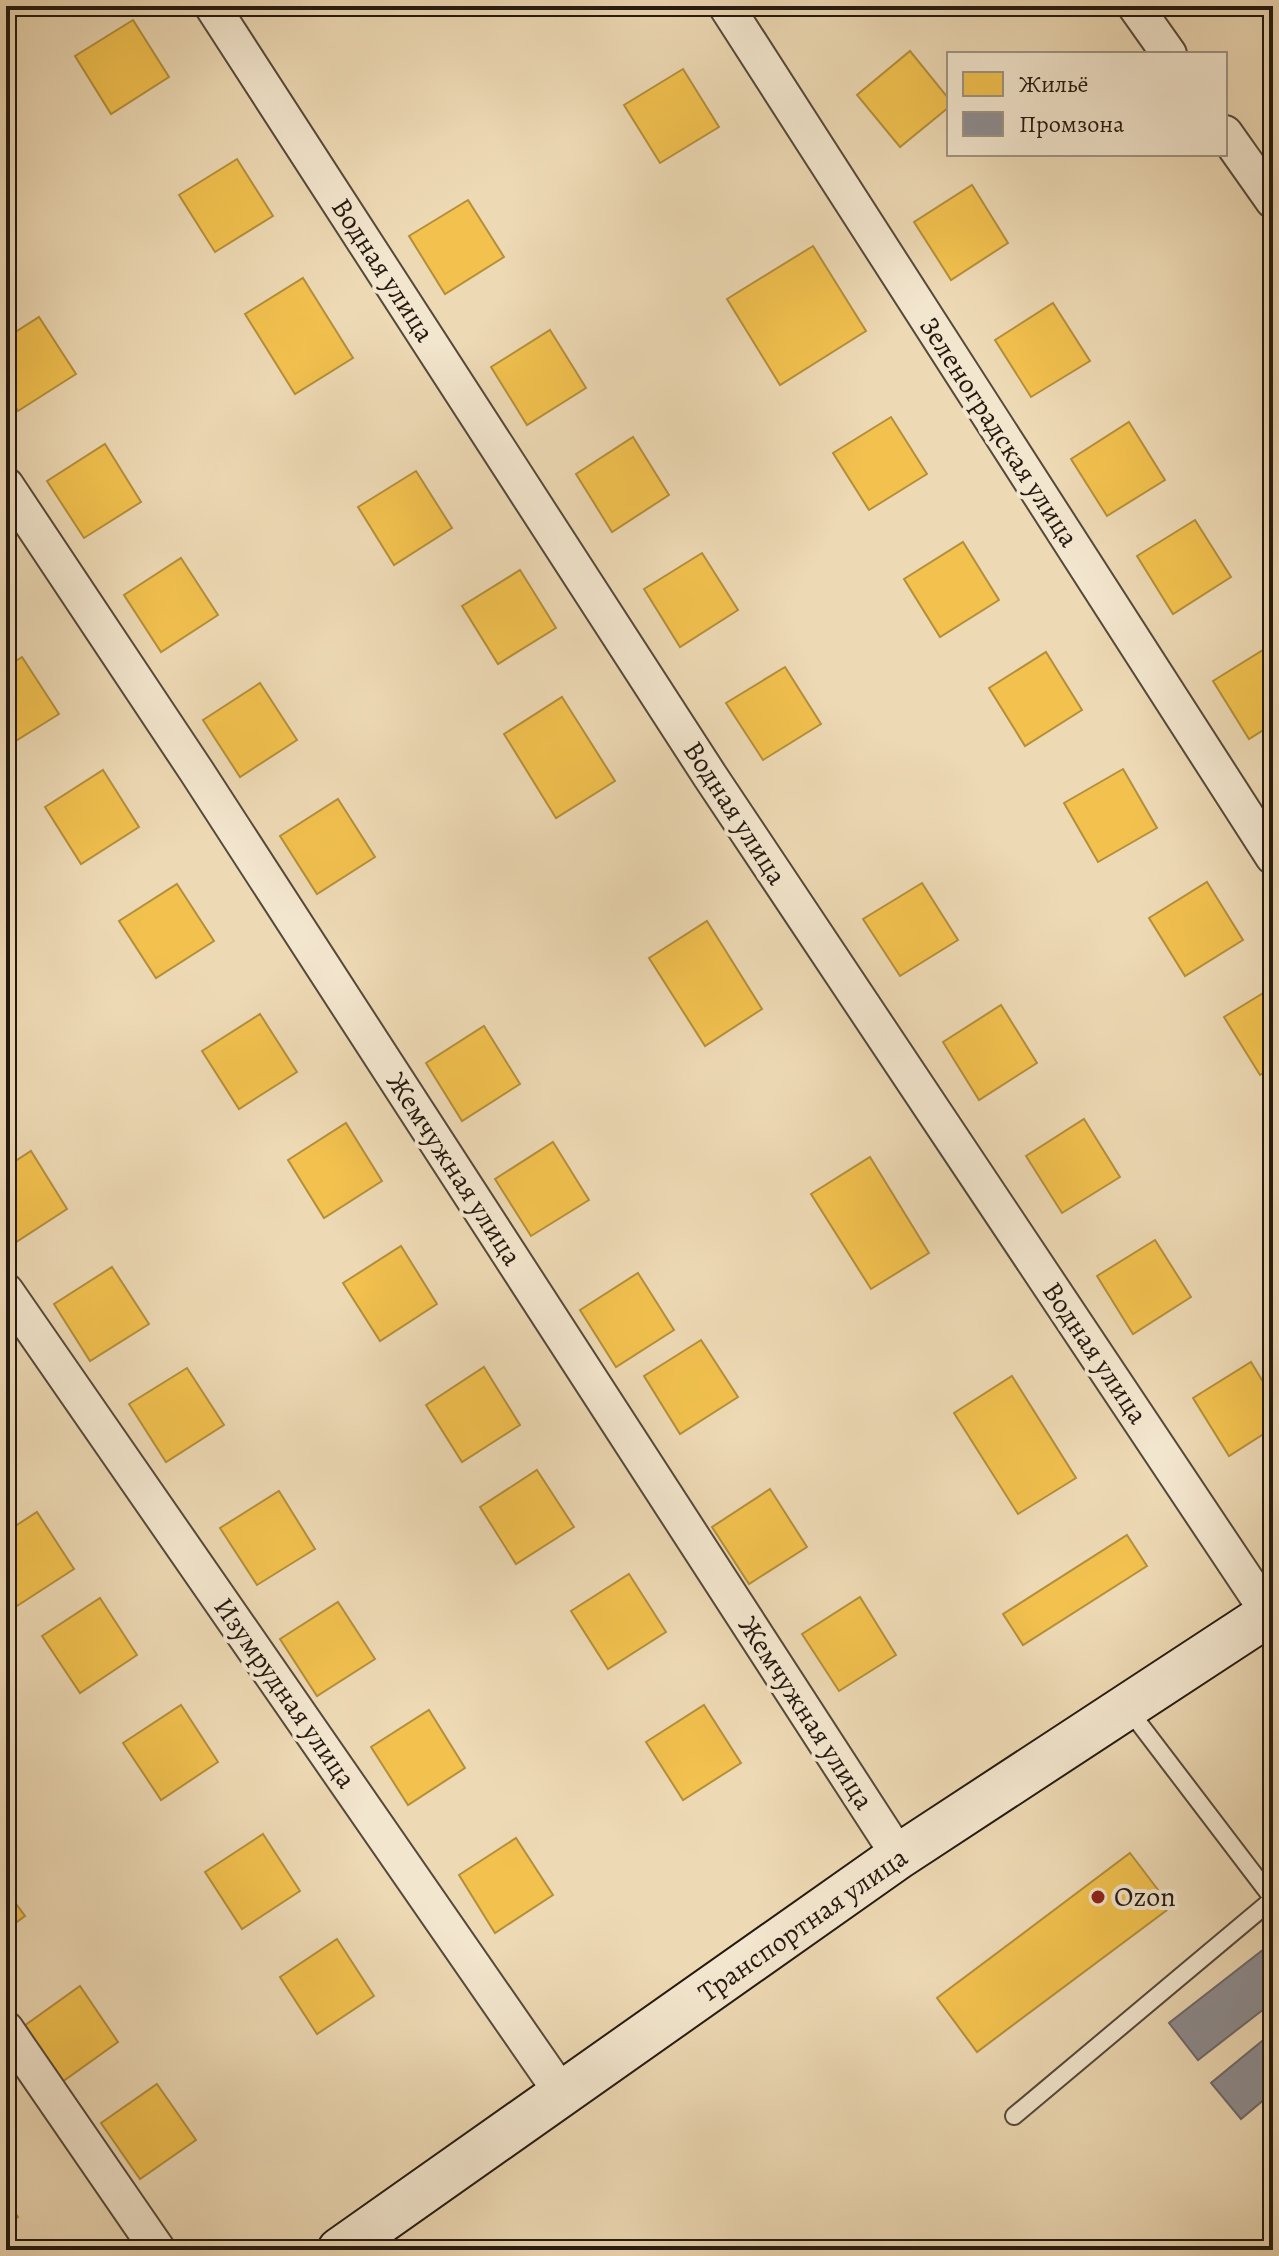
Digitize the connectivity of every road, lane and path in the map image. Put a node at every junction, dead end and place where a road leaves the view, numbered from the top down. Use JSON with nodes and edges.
{"nodes":[{"id":1,"x":212,"y":6,"type":"edge"},
{"id":2,"x":726,"y":6,"type":"edge"},
{"id":3,"x":1135,"y":6,"type":"edge"},
{"id":4,"x":1168,"y":52,"type":"edge"},
{"id":5,"x":1227,"y":136,"type":"edge"},
{"id":6,"x":1273,"y":201,"type":"edge"},
{"id":7,"x":6,"y":485,"type":"edge"},
{"id":8,"x":1273,"y":857,"type":"edge"},
{"id":9,"x":6,"y":1291,"type":"edge"},
{"id":10,"x":1271,"y":1612,"type":"edge"},
{"id":11,"x":1128,"y":1708,"type":"junction"},
{"id":12,"x":899,"y":1856,"type":"junction"},
{"id":13,"x":6,"y":2029,"type":"edge"},
{"id":14,"x":563,"y":2095,"type":"junction"},
{"id":15,"x":1014,"y":2116,"type":"dead end"},
{"id":16,"x":158,"y":2250,"type":"edge"},
{"id":17,"x":341,"y":2250,"type":"edge"}],
"edges":[{"from":1,"to":10,"type":"street","name":"Водная улица"},
{"from":2,"to":8,"type":"street","name":"Зеленоградская улица"},
{"from":3,"to":4,"type":"street"},
{"from":5,"to":6,"type":"street"},
{"from":7,"to":12,"type":"street","name":"Жемчужная улица"},
{"from":9,"to":14,"type":"street","name":"Изумрудная улица"},
{"from":10,"to":11,"type":"street","name":"Транспортная улица"},
{"from":11,"to":12,"type":"street","name":"Транспортная улица"},
{"from":11,"to":15,"type":"lane"},
{"from":12,"to":14,"type":"street","name":"Транспортная улица"},
{"from":13,"to":16,"type":"street"},
{"from":14,"to":17,"type":"street","name":"Транспортная улица"}]}
